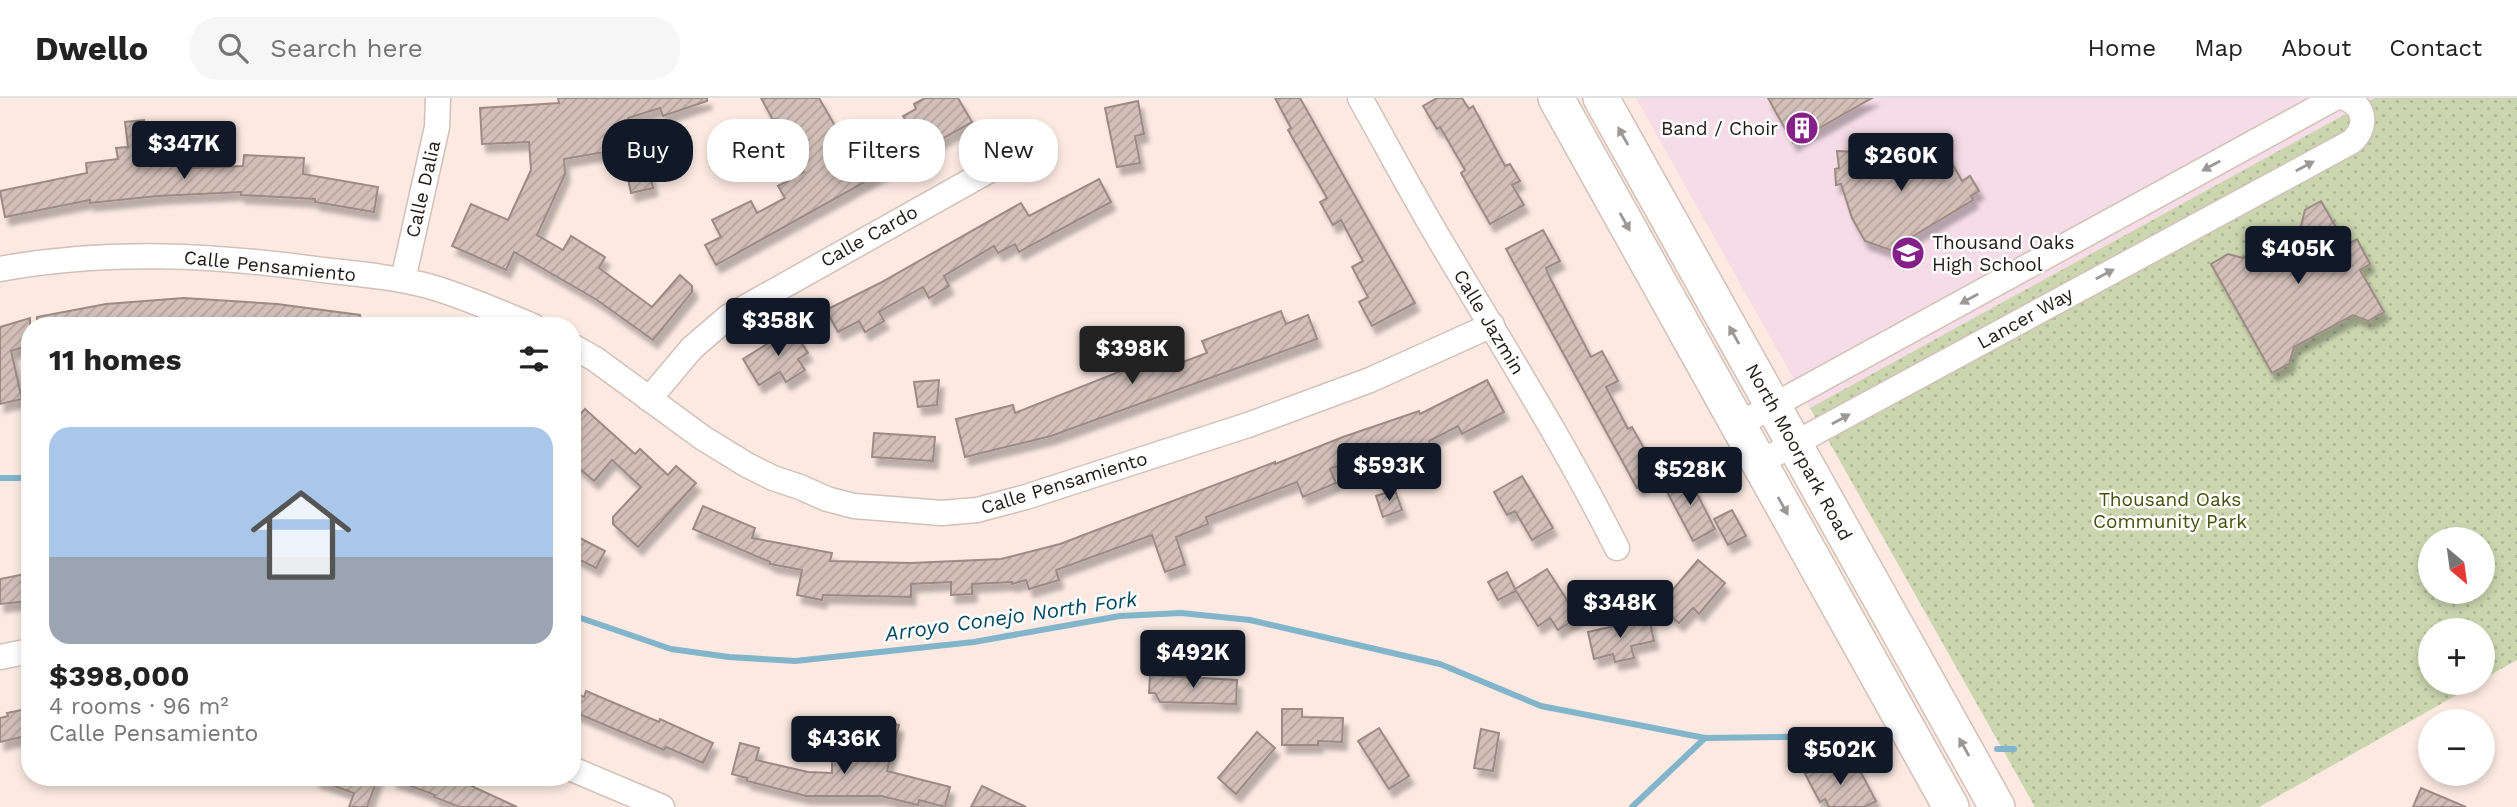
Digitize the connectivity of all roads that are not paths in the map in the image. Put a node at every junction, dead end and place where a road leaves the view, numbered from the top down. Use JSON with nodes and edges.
{"nodes":[{"id":1,"x":438,"y":98,"type":"edge"},
{"id":2,"x":1360,"y":98,"type":"edge"},
{"id":3,"x":1556,"y":98,"type":"edge"},
{"id":4,"x":1601,"y":98,"type":"edge"},
{"id":5,"x":2335,"y":98,"type":"edge"},
{"id":6,"x":2344,"y":98,"type":"edge"},
{"id":7,"x":969,"y":182,"type":"edge"},
{"id":8,"x":0,"y":269,"type":"edge"},
{"id":9,"x":403,"y":280,"type":"junction"},
{"id":10,"x":511,"y":317,"type":"edge"},
{"id":11,"x":1492,"y":325,"type":"junction"},
{"id":12,"x":581,"y":351,"type":"edge"},
{"id":13,"x":649,"y":399,"type":"junction"},
{"id":14,"x":1773,"y":406,"type":"junction"},
{"id":15,"x":1738,"y":425,"type":"junction"},
{"id":16,"x":1795,"y":444,"type":"junction"},
{"id":17,"x":1759,"y":463,"type":"junction"},
{"id":18,"x":1617,"y":548,"type":"dead end"},
{"id":19,"x":21,"y":653,"type":"edge"},
{"id":20,"x":0,"y":657,"type":"edge"},
{"id":21,"x":581,"y":773,"type":"edge"},
{"id":22,"x":662,"y":807,"type":"edge"},
{"id":23,"x":1951,"y":807,"type":"edge"},
{"id":24,"x":1997,"y":807,"type":"edge"}],
"edges":[{"from":1,"to":9,"type":"street","name":"Calle Dalia"},
{"from":2,"to":11,"type":"street","name":"Calle Jazmin"},
{"from":3,"to":15,"type":"main road","name":"North Moorpark Road","one_way":true},
{"from":14,"to":4,"type":"main road","name":"North Moorpark Road","one_way":true},
{"from":5,"to":14,"type":"street","one_way":true},
{"from":16,"to":6,"type":"street","name":"Lancer Way","one_way":true},
{"from":7,"to":13,"type":"street","name":"Calle Cardo"},
{"from":8,"to":9,"type":"street","name":"Calle Pensamiento"},
{"from":9,"to":10,"type":"street","name":"Calle Pensamiento"},
{"from":11,"to":13,"type":"street","name":"Calle Pensamiento"},
{"from":11,"to":18,"type":"street","name":"Calle Jazmin"},
{"from":12,"to":13,"type":"street","name":"Calle Pensamiento"},
{"from":14,"to":15,"type":"street"},
{"from":14,"to":16,"type":"main road","name":"North Moorpark Road"},
{"from":15,"to":17,"type":"main road","name":"North Moorpark Road"},
{"from":16,"to":17,"type":"street","name":"Lancer Way"},
{"from":24,"to":16,"type":"main road","name":"North Moorpark Road","one_way":true},
{"from":17,"to":23,"type":"main road","name":"North Moorpark Road","one_way":true},
{"from":19,"to":20,"type":"street"},
{"from":21,"to":22,"type":"street"}]}
